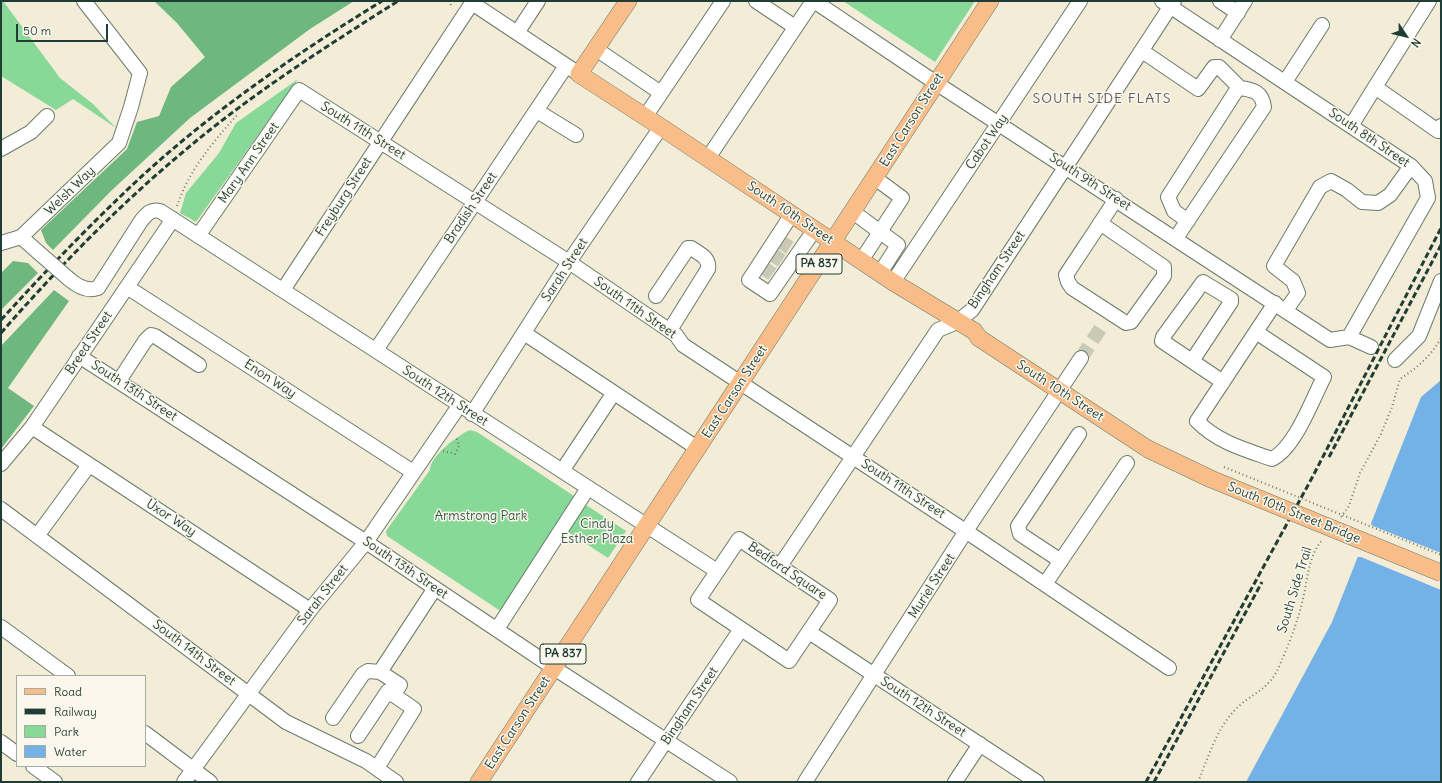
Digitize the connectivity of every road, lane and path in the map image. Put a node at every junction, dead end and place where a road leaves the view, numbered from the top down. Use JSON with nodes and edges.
{"nodes":[{"id":1,"x":84,"y":1,"type":"edge"},
{"id":2,"x":448,"y":1,"type":"edge"},
{"id":3,"x":538,"y":1,"type":"edge"},
{"id":4,"x":628,"y":1,"type":"edge"},
{"id":5,"x":723,"y":1,"type":"edge"},
{"id":6,"x":756,"y":1,"type":"edge"},
{"id":7,"x":814,"y":1,"type":"edge"},
{"id":8,"x":990,"y":1,"type":"edge"},
{"id":9,"x":1080,"y":1,"type":"edge"},
{"id":10,"x":1220,"y":1,"type":"edge"},
{"id":11,"x":1429,"y":1,"type":"edge"},
{"id":12,"x":1169,"y":3,"type":"edge"},
{"id":13,"x":472,"y":4,"type":"joint"},
{"id":14,"x":452,"y":5,"type":"dead end"},
{"id":15,"x":1242,"y":7,"type":"edge"},
{"id":16,"x":1322,"y":25,"type":"dead end"},
{"id":17,"x":795,"y":27,"type":"junction"},
{"id":18,"x":517,"y":33,"type":"junction"},
{"id":19,"x":1220,"y":40,"type":"junction"},
{"id":20,"x":596,"y":49,"type":"junction"},
{"id":21,"x":1142,"y":51,"type":"junction"},
{"id":22,"x":572,"y":70,"type":"junction"},
{"id":23,"x":1285,"y":82,"type":"junction"},
{"id":24,"x":936,"y":83,"type":"junction"},
{"id":25,"x":1240,"y":88,"type":"junction"},
{"id":26,"x":1375,"y":88,"type":"junction"},
{"id":27,"x":299,"y":90,"type":"joint"},
{"id":28,"x":661,"y":93,"type":"junction"},
{"id":29,"x":537,"y":111,"type":"junction"},
{"id":30,"x":238,"y":114,"type":"dead end"},
{"id":31,"x":47,"y":116,"type":"dead end"},
{"id":32,"x":645,"y":116,"type":"junction"},
{"id":33,"x":999,"y":124,"type":"junction"},
{"id":34,"x":1351,"y":126,"type":"junction"},
{"id":35,"x":1441,"y":126,"type":"edge"},
{"id":36,"x":661,"y":127,"type":"junction"},
{"id":37,"x":576,"y":136,"type":"dead end"},
{"id":38,"x":380,"y":142,"type":"junction"},
{"id":39,"x":1,"y":149,"type":"edge"},
{"id":40,"x":708,"y":158,"type":"junction"},
{"id":41,"x":1411,"y":166,"type":"junction"},
{"id":42,"x":1066,"y":167,"type":"junction"},
{"id":43,"x":875,"y":178,"type":"junction"},
{"id":44,"x":1116,"y":199,"type":"junction"},
{"id":45,"x":474,"y":202,"type":"junction"},
{"id":46,"x":853,"y":212,"type":"junction"},
{"id":47,"x":792,"y":214,"type":"junction"},
{"id":48,"x":173,"y":219,"type":"junction"},
{"id":49,"x":1188,"y":221,"type":"junction"},
{"id":50,"x":1100,"y":223,"type":"junction"},
{"id":51,"x":815,"y":229,"type":"junction"},
{"id":52,"x":880,"y":231,"type":"junction"},
{"id":53,"x":198,"y":236,"type":"junction"},
{"id":54,"x":21,"y":237,"type":"junction"},
{"id":55,"x":1176,"y":238,"type":"junction"},
{"id":56,"x":834,"y":242,"type":"junction"},
{"id":57,"x":1,"y":243,"type":"edge"},
{"id":58,"x":795,"y":251,"type":"junction"},
{"id":59,"x":862,"y":261,"type":"junction"},
{"id":60,"x":569,"y":262,"type":"junction"},
{"id":61,"x":818,"y":266,"type":"junction"},
{"id":62,"x":886,"y":277,"type":"junction"},
{"id":63,"x":778,"y":278,"type":"junction"},
{"id":64,"x":1441,"y":281,"type":"edge"},
{"id":65,"x":127,"y":287,"type":"junction"},
{"id":66,"x":283,"y":290,"type":"junction"},
{"id":67,"x":800,"y":293,"type":"junction"},
{"id":68,"x":656,"y":296,"type":"dead end"},
{"id":69,"x":1280,"y":307,"type":"junction"},
{"id":70,"x":957,"y":322,"type":"junction"},
{"id":71,"x":670,"y":330,"type":"junction"},
{"id":72,"x":1256,"y":332,"type":"junction"},
{"id":73,"x":524,"y":334,"type":"junction"},
{"id":74,"x":1349,"y":338,"type":"junction"},
{"id":75,"x":1441,"y":338,"type":"edge"},
{"id":76,"x":1371,"y":346,"type":"dead end"},
{"id":77,"x":376,"y":350,"type":"junction"},
{"id":78,"x":79,"y":356,"type":"junction"},
{"id":79,"x":1081,"y":358,"type":"tunnel mouth"},
{"id":80,"x":1395,"y":360,"type":"dead end"},
{"id":81,"x":1192,"y":361,"type":"junction"},
{"id":82,"x":199,"y":365,"type":"dead end"},
{"id":83,"x":119,"y":381,"type":"junction"},
{"id":84,"x":1223,"y":382,"type":"junction"},
{"id":85,"x":740,"y":383,"type":"junction"},
{"id":86,"x":1059,"y":390,"type":"junction"},
{"id":87,"x":613,"y":394,"type":"junction"},
{"id":88,"x":460,"y":406,"type":"junction"},
{"id":89,"x":472,"y":414,"type":"junction"},
{"id":90,"x":32,"y":427,"type":"junction"},
{"id":91,"x":1079,"y":434,"type":"dead end"},
{"id":92,"x":456,"y":436,"type":"dead end"},
{"id":93,"x":697,"y":448,"type":"junction"},
{"id":94,"x":1148,"y":448,"type":"joint"},
{"id":95,"x":440,"y":450,"type":"dead end"},
{"id":96,"x":854,"y":457,"type":"junction"},
{"id":97,"x":1127,"y":463,"type":"dead end"},
{"id":98,"x":1,"y":464,"type":"edge"},
{"id":99,"x":90,"y":465,"type":"junction"},
{"id":100,"x":1218,"y":465,"type":"dead end"},
{"id":101,"x":562,"y":471,"type":"junction"},
{"id":102,"x":413,"y":472,"type":"junction"},
{"id":103,"x":588,"y":488,"type":"junction"},
{"id":104,"x":1,"y":509,"type":"edge"},
{"id":105,"x":1340,"y":518,"type":"dead end"},
{"id":106,"x":647,"y":525,"type":"junction"},
{"id":107,"x":966,"y":531,"type":"junction"},
{"id":108,"x":37,"y":536,"type":"junction"},
{"id":109,"x":1325,"y":536,"type":"dead end"},
{"id":110,"x":366,"y":542,"type":"junction"},
{"id":111,"x":1441,"y":555,"type":"edge"},
{"id":112,"x":1061,"y":561,"type":"junction"},
{"id":113,"x":780,"y":566,"type":"junction"},
{"id":114,"x":717,"y":571,"type":"junction"},
{"id":115,"x":1441,"y":573,"type":"edge"},
{"id":116,"x":1045,"y":584,"type":"junction"},
{"id":117,"x":435,"y":588,"type":"junction"},
{"id":118,"x":310,"y":610,"type":"junction"},
{"id":119,"x":1,"y":626,"type":"edge"},
{"id":120,"x":497,"y":629,"type":"junction"},
{"id":121,"x":741,"y":629,"type":"junction"},
{"id":122,"x":809,"y":632,"type":"junction"},
{"id":123,"x":554,"y":668,"type":"junction"},
{"id":124,"x":1169,"y":668,"type":"dead end"},
{"id":125,"x":380,"y":672,"type":"junction"},
{"id":126,"x":67,"y":675,"type":"edge"},
{"id":127,"x":875,"y":676,"type":"junction"},
{"id":128,"x":248,"y":694,"type":"junction"},
{"id":129,"x":393,"y":695,"type":"junction"},
{"id":130,"x":333,"y":718,"type":"dead end"},
{"id":131,"x":146,"y":735,"type":"edge"},
{"id":132,"x":358,"y":736,"type":"dead end"},
{"id":133,"x":666,"y":741,"type":"junction"},
{"id":134,"x":1,"y":742,"type":"edge"},
{"id":135,"x":980,"y":744,"type":"junction"},
{"id":136,"x":16,"y":753,"type":"edge"},
{"id":137,"x":34,"y":767,"type":"edge"},
{"id":138,"x":377,"y":768,"type":"junction"},
{"id":139,"x":193,"y":770,"type":"junction"},
{"id":140,"x":54,"y":782,"type":"edge"},
{"id":141,"x":184,"y":782,"type":"edge"},
{"id":142,"x":210,"y":782,"type":"edge"},
{"id":143,"x":396,"y":782,"type":"edge"},
{"id":144,"x":479,"y":782,"type":"edge"},
{"id":145,"x":638,"y":782,"type":"edge"},
{"id":146,"x":730,"y":782,"type":"edge"},
{"id":147,"x":805,"y":782,"type":"edge"},
{"id":148,"x":954,"y":782,"type":"edge"},
{"id":149,"x":1037,"y":782,"type":"edge"},
{"id":150,"x":1198,"y":782,"type":"edge"}],
"edges":[{"from":1,"to":54,"type":"street","name":"Welsh Way"},
{"from":2,"to":14,"type":"path"},
{"from":3,"to":18,"type":"street"},
{"from":4,"to":20,"type":"main road"},
{"from":5,"to":28,"type":"street"},
{"from":6,"to":17,"type":"street"},
{"from":7,"to":17,"type":"street"},
{"from":7,"to":24,"type":"street","name":"South 9th Street"},
{"from":8,"to":24,"type":"main road","name":"East Carson Street","number":"PA 837"},
{"from":9,"to":33,"type":"street","name":"Cabot Way"},
{"from":10,"to":15,"type":"street"},
{"from":11,"to":26,"type":"street"},
{"from":12,"to":19,"type":"street","name":"South 8th Street"},
{"from":12,"to":21,"type":"street","name":"Bingham Street"},
{"from":13,"to":18,"type":"street","name":"South 10th Street"},
{"from":13,"to":38,"type":"street","name":"Freyburg Street"},
{"from":15,"to":19,"type":"street"},
{"from":16,"to":23,"type":"street"},
{"from":17,"to":40,"type":"street"},
{"from":18,"to":22,"type":"street","name":"South 10th Street"},
{"from":19,"to":23,"type":"street","name":"South 8th Street"},
{"from":20,"to":22,"type":"main road"},
{"from":20,"to":28,"type":"street"},
{"from":21,"to":25,"type":"street"},
{"from":21,"to":42,"type":"street","name":"Bingham Street"},
{"from":22,"to":29,"type":"street","name":"Bradish Street"},
{"from":22,"to":32,"type":"main road","name":"South 10th Street"},
{"from":23,"to":34,"type":"street","name":"South 8th Street"},
{"from":24,"to":33,"type":"street","name":"South 9th Street"},
{"from":24,"to":43,"type":"main road","name":"East Carson Street","number":"PA 837"},
{"from":25,"to":49,"type":"street"},
{"from":25,"to":49,"type":"street"},
{"from":26,"to":34,"type":"street"},
{"from":26,"to":35,"type":"street"},
{"from":27,"to":38,"type":"street","name":"South 11th Street"},
{"from":27,"to":53,"type":"street","name":"Mary Ann Street"},
{"from":28,"to":32,"type":"street"},
{"from":29,"to":37,"type":"street"},
{"from":29,"to":45,"type":"street","name":"Bradish Street"},
{"from":30,"to":48,"type":"path"},
{"from":31,"to":39,"type":"street"},
{"from":32,"to":36,"type":"main road","name":"South 10th Street"},
{"from":33,"to":42,"type":"street","name":"South 9th Street"},
{"from":33,"to":62,"type":"street","name":"Cabot Way"},
{"from":34,"to":41,"type":"street","name":"South 8th Street"},
{"from":36,"to":40,"type":"main road","name":"South 10th Street"},
{"from":36,"to":60,"type":"street","name":"Sarah Street"},
{"from":38,"to":45,"type":"street","name":"South 11th Street"},
{"from":38,"to":66,"type":"street","name":"Freyburg Street"},
{"from":40,"to":47,"type":"main road","name":"South 10th Street"},
{"from":41,"to":69,"type":"street"},
{"from":41,"to":74,"type":"street","name":"South 8th Street"},
{"from":42,"to":44,"type":"street","name":"South 9th Street"},
{"from":42,"to":70,"type":"street","name":"Bingham Street"},
{"from":43,"to":46,"type":"main road","name":"East Carson Street","number":"PA 837"},
{"from":43,"to":52,"type":"street"},
{"from":44,"to":50,"type":"street"},
{"from":44,"to":55,"type":"street","name":"South 9th Street"},
{"from":45,"to":60,"type":"street","name":"South 11th Street"},
{"from":45,"to":77,"type":"street","name":"Bradish Street"},
{"from":46,"to":52,"type":"street"},
{"from":46,"to":56,"type":"main road","name":"East Carson Street","number":"PA 837"},
{"from":47,"to":51,"type":"main road","name":"South 10th Street"},
{"from":47,"to":63,"type":"street"},
{"from":48,"to":53,"type":"street","name":"South 12th Street"},
{"from":48,"to":54,"type":"street","name":"South 12th Street","bridge":true},
{"from":48,"to":65,"type":"street","name":"Breed Street"},
{"from":49,"to":55,"type":"street"},
{"from":50,"to":50,"type":"street"},
{"from":51,"to":56,"type":"main road","name":"South 10th Street"},
{"from":51,"to":58,"type":"street"},
{"from":52,"to":59,"type":"street"},
{"from":52,"to":62,"type":"street"},
{"from":53,"to":66,"type":"street","name":"South 12th Street"},
{"from":54,"to":57,"type":"street"},
{"from":55,"to":69,"type":"street","name":"South 9th Street"},
{"from":56,"to":59,"type":"main road","name":"South 10th Street"},
{"from":56,"to":61,"type":"main road","name":"East Carson Street","number":"PA 837"},
{"from":58,"to":61,"type":"street"},
{"from":58,"to":63,"type":"street"},
{"from":59,"to":62,"type":"main road","name":"South 10th Street"},
{"from":60,"to":71,"type":"street","name":"South 11th Street"},
{"from":60,"to":73,"type":"street","name":"Sarah Street"},
{"from":61,"to":67,"type":"main road","name":"East Carson Street","number":"PA 837"},
{"from":62,"to":70,"type":"main road","name":"South 10th Street"},
{"from":63,"to":67,"type":"street"},
{"from":64,"to":80,"type":"street"},
{"from":65,"to":78,"type":"street","name":"Breed Street"},
{"from":65,"to":102,"type":"street","name":"Enon Way"},
{"from":66,"to":77,"type":"street","name":"South 12th Street"},
{"from":67,"to":85,"type":"main road","name":"East Carson Street","number":"PA 837"},
{"from":68,"to":71,"type":"street"},
{"from":69,"to":72,"type":"street"},
{"from":69,"to":74,"type":"street","name":"South 9th Street"},
{"from":70,"to":86,"type":"main road","name":"South 10th Street"},
{"from":70,"to":96,"type":"street","name":"Bingham Street"},
{"from":71,"to":85,"type":"street","name":"South 11th Street"},
{"from":72,"to":84,"type":"street"},
{"from":72,"to":84,"type":"street"},
{"from":73,"to":87,"type":"street"},
{"from":73,"to":89,"type":"street","name":"Sarah Street"},
{"from":74,"to":76,"type":"street","name":"South 9th Street"},
{"from":75,"to":105,"type":"path"},
{"from":77,"to":88,"type":"street","name":"South 12th Street"},
{"from":78,"to":83,"type":"street","name":"South 13th Street"},
{"from":78,"to":90,"type":"street","name":"Breed Street"},
{"from":79,"to":86,"type":"street","name":"Muriel Street"},
{"from":81,"to":81,"type":"street"},
{"from":81,"to":84,"type":"street"},
{"from":82,"to":83,"type":"street"},
{"from":83,"to":110,"type":"street","name":"South 13th Street"},
{"from":85,"to":93,"type":"main road","name":"East Carson Street","number":"PA 837"},
{"from":85,"to":96,"type":"street","name":"South 11th Street"},
{"from":86,"to":94,"type":"main road","name":"South 10th Street"},
{"from":86,"to":107,"type":"street","name":"Muriel Street"},
{"from":87,"to":93,"type":"street"},
{"from":87,"to":101,"type":"street"},
{"from":88,"to":89,"type":"street","name":"South 12th Street"},
{"from":88,"to":102,"type":"street","name":"Sarah Street"},
{"from":89,"to":101,"type":"street","name":"South 12th Street"},
{"from":90,"to":98,"type":"street","name":"Breed Street"},
{"from":90,"to":99,"type":"street","name":"Uxor Way"},
{"from":91,"to":112,"type":"street"},
{"from":92,"to":95,"type":"path"},
{"from":93,"to":106,"type":"main road","name":"East Carson Street","number":"PA 837"},
{"from":94,"to":115,"type":"main road","name":"South 10th Street Bridge","bridge":true},
{"from":96,"to":107,"type":"street","name":"South 11th Street"},
{"from":96,"to":113,"type":"street","name":"Bingham Street"},
{"from":97,"to":112,"type":"street"},
{"from":99,"to":108,"type":"street"},
{"from":99,"to":118,"type":"street","name":"Uxor Way"},
{"from":100,"to":111,"type":"path","bridge":true},
{"from":101,"to":103,"type":"street","name":"South 12th Street"},
{"from":102,"to":110,"type":"street","name":"Sarah Street"},
{"from":103,"to":106,"type":"street","name":"South 12th Street"},
{"from":103,"to":120,"type":"street"},
{"from":104,"to":108,"type":"street","name":"South 14th Street"},
{"from":106,"to":114,"type":"street","name":"South 12th Street"},
{"from":106,"to":123,"type":"main road","name":"East Carson Street","number":"PA 837"},
{"from":107,"to":116,"type":"street","name":"South 11th Street"},
{"from":107,"to":127,"type":"street","name":"Muriel Street"},
{"from":108,"to":128,"type":"street","name":"South 14th Street"},
{"from":109,"to":150,"type":"path","name":"South Side Trail"},
{"from":110,"to":117,"type":"street","name":"South 13th Street"},
{"from":110,"to":118,"type":"street","name":"Sarah Street"},
{"from":112,"to":116,"type":"street"},
{"from":113,"to":114,"type":"street","name":"Bedford Square"},
{"from":113,"to":122,"type":"street","name":"Bedford Square"},
{"from":114,"to":121,"type":"street","name":"Bedford Square"},
{"from":116,"to":124,"type":"street","name":"South 11th Street"},
{"from":117,"to":120,"type":"street","name":"South 13th Street"},
{"from":117,"to":125,"type":"street"},
{"from":118,"to":128,"type":"street","name":"Sarah Street"},
{"from":119,"to":126,"type":"street"},
{"from":120,"to":123,"type":"street","name":"South 13th Street"},
{"from":121,"to":122,"type":"street","name":"Bedford Square"},
{"from":121,"to":133,"type":"street","name":"Bingham Street"},
{"from":122,"to":127,"type":"street","name":"South 12th Street"},
{"from":123,"to":133,"type":"street","name":"South 13th Street"},
{"from":123,"to":144,"type":"main road","name":"East Carson Street","number":"PA 837"},
{"from":125,"to":129,"type":"street"},
{"from":125,"to":130,"type":"street"},
{"from":127,"to":135,"type":"street","name":"South 12th Street"},
{"from":127,"to":147,"type":"street","name":"Muriel Street"},
{"from":128,"to":138,"type":"street","name":"South 14th Street"},
{"from":128,"to":139,"type":"street","name":"Sarah Street"},
{"from":129,"to":132,"type":"street"},
{"from":129,"to":138,"type":"street"},
{"from":131,"to":139,"type":"street"},
{"from":133,"to":145,"type":"street","name":"Bingham Street"},
{"from":133,"to":146,"type":"street","name":"South 13th Street"},
{"from":134,"to":136,"type":"street"},
{"from":135,"to":148,"type":"street"},
{"from":135,"to":149,"type":"street","name":"South 12th Street"},
{"from":137,"to":140,"type":"street"},
{"from":138,"to":143,"type":"street","name":"South 14th Street"},
{"from":139,"to":141,"type":"street","name":"Sarah Street"},
{"from":139,"to":142,"type":"street"}]}
